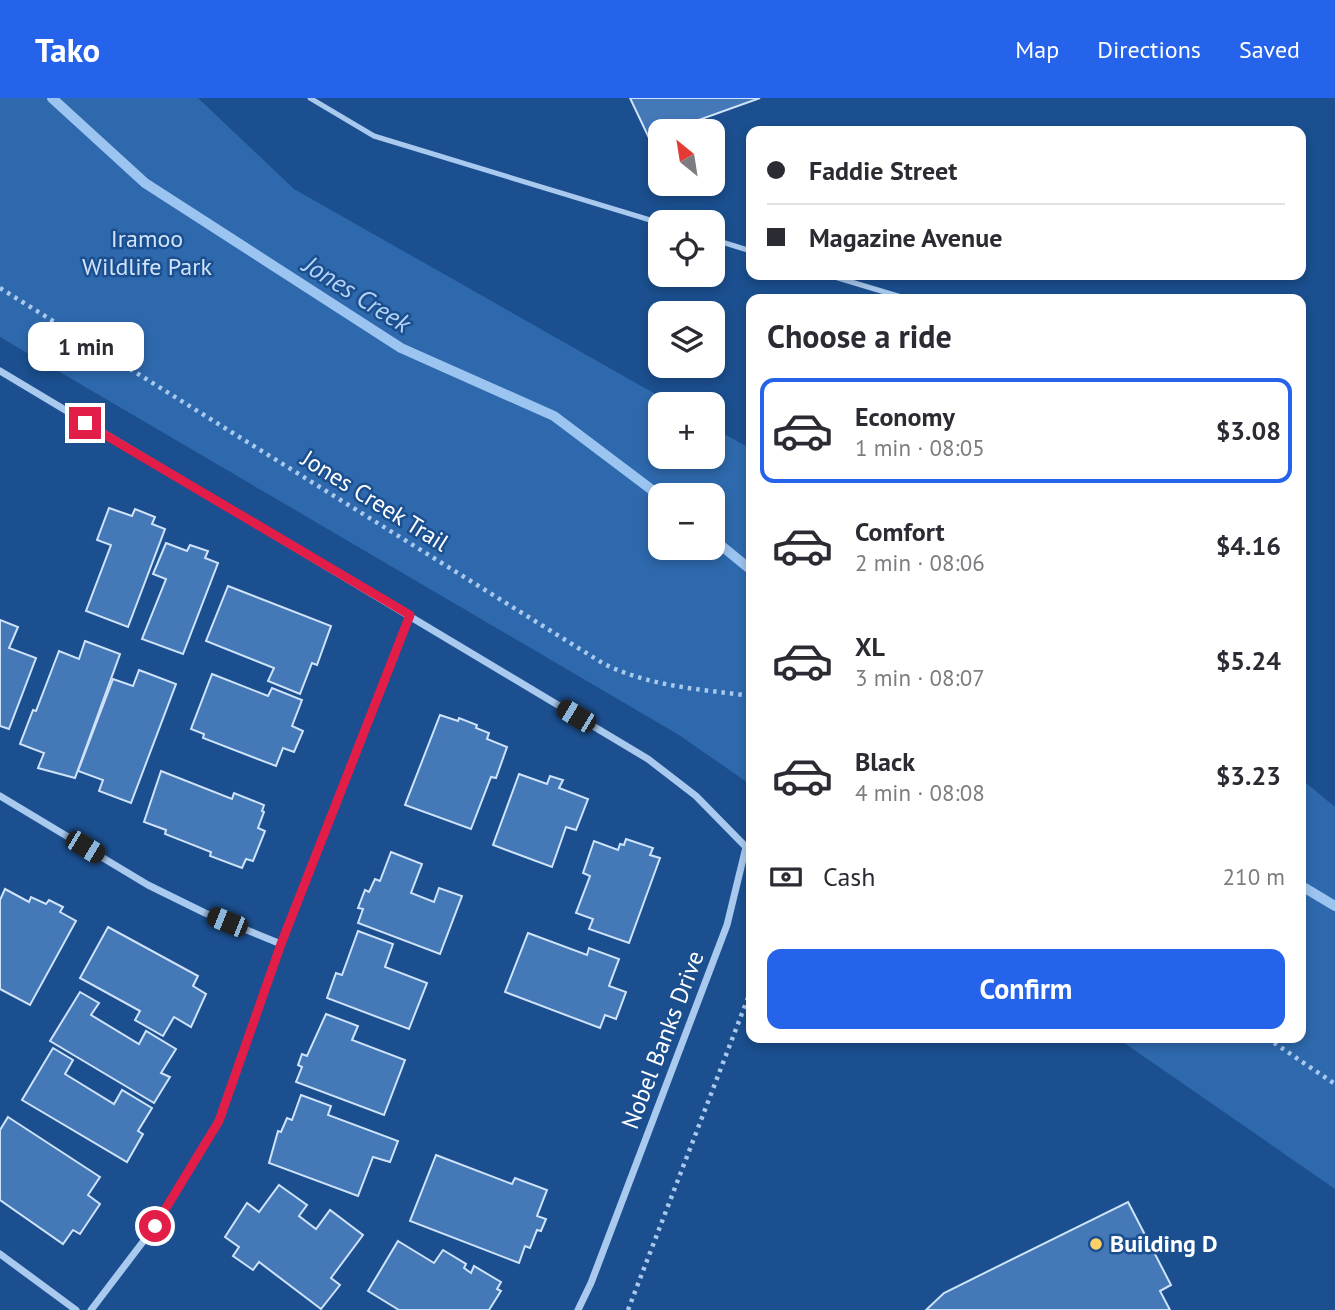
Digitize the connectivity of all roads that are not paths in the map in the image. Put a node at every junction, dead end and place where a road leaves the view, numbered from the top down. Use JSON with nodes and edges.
{"nodes":[{"id":1,"x":310,"y":98,"type":"edge"},
{"id":2,"x":648,"y":219,"type":"edge"},
{"id":3,"x":725,"y":243,"type":"edge"},
{"id":4,"x":746,"y":249,"type":"edge"},
{"id":5,"x":845,"y":280,"type":"edge"},
{"id":6,"x":891,"y":294,"type":"edge"},
{"id":7,"x":0,"y":371,"type":"edge"},
{"id":8,"x":410,"y":615,"type":"junction"},
{"id":9,"x":0,"y":796,"type":"edge"},
{"id":10,"x":281,"y":944,"type":"junction"},
{"id":11,"x":0,"y":1254,"type":"edge"},
{"id":12,"x":76,"y":1310,"type":"edge"},
{"id":13,"x":92,"y":1310,"type":"edge"},
{"id":14,"x":578,"y":1310,"type":"edge"}],
"edges":[{"from":1,"to":2,"type":"lane"},
{"from":3,"to":4,"type":"lane"},
{"from":5,"to":6,"type":"lane"},
{"from":7,"to":8,"type":"street"},
{"from":8,"to":10,"type":"street"},
{"from":8,"to":14,"type":"street","name":"Nobel Banks Drive"},
{"from":9,"to":10,"type":"street"},
{"from":10,"to":13,"type":"street"},
{"from":11,"to":12,"type":"street"}]}
